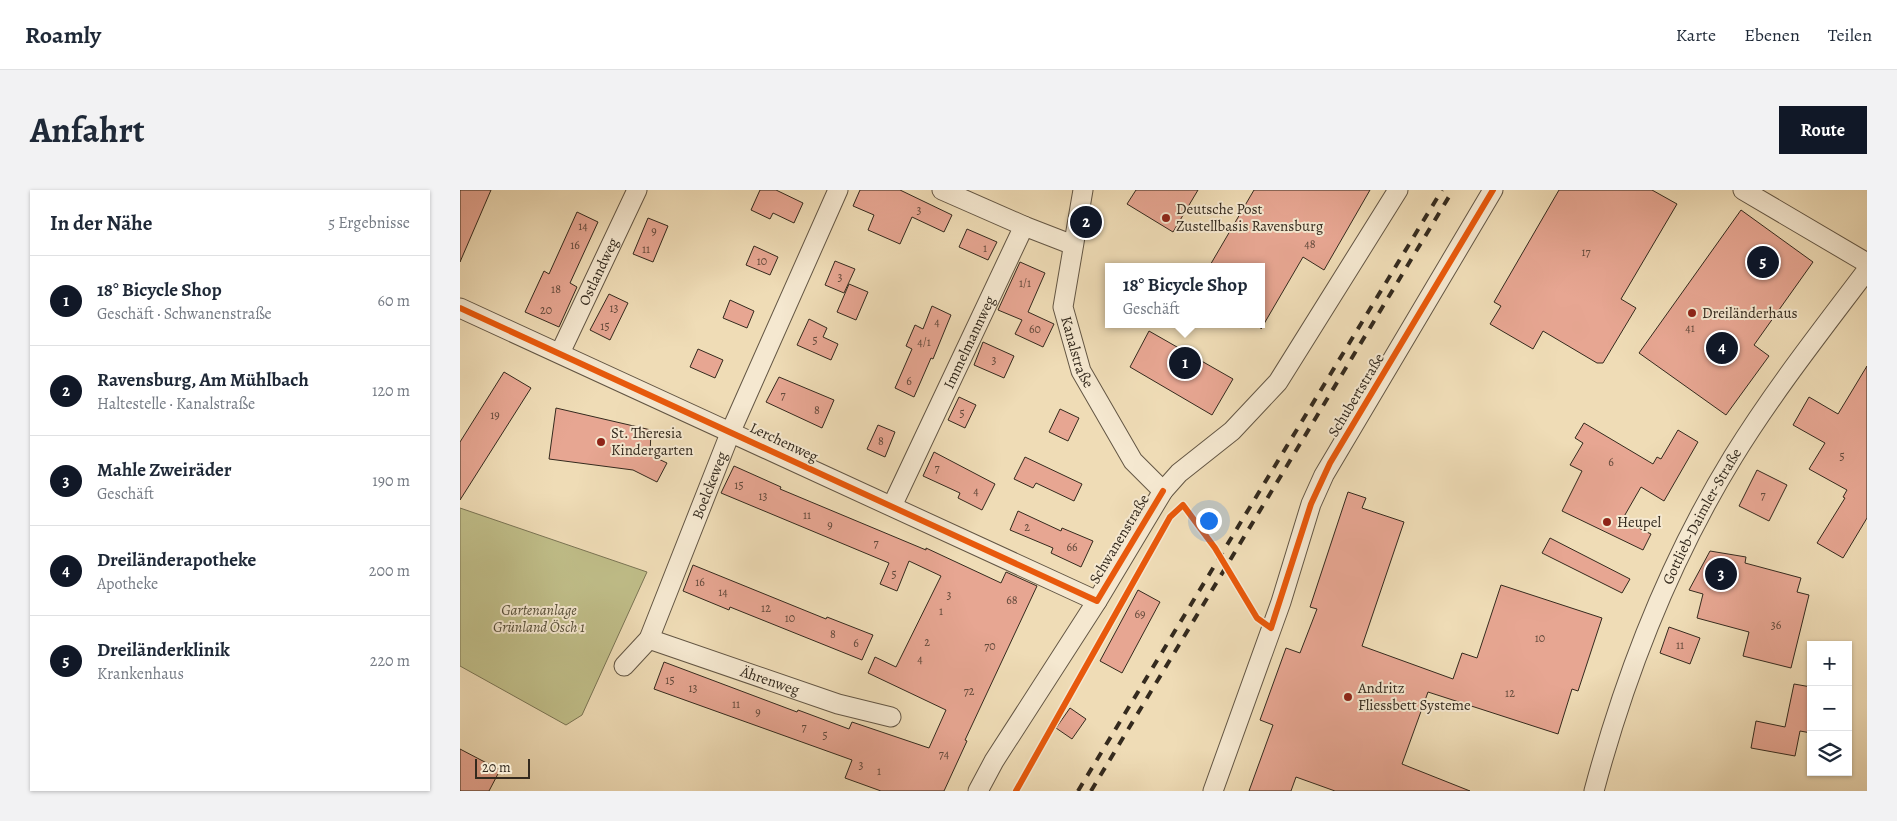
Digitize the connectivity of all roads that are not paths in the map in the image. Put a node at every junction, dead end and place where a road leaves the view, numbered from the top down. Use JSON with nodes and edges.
{"nodes":[{"id":1,"x":637,"y":190,"type":"edge"},
{"id":2,"x":838,"y":190,"type":"edge"},
{"id":3,"x":942,"y":190,"type":"edge"},
{"id":4,"x":1083,"y":190,"type":"edge"},
{"id":5,"x":1398,"y":190,"type":"edge"},
{"id":6,"x":1494,"y":190,"type":"edge"},
{"id":7,"x":1743,"y":190,"type":"edge"},
{"id":8,"x":1024,"y":226,"type":"junction"},
{"id":9,"x":1073,"y":245,"type":"junction"},
{"id":10,"x":1867,"y":264,"type":"edge"},
{"id":11,"x":1867,"y":270,"type":"edge"},
{"id":12,"x":460,"y":308,"type":"edge"},
{"id":13,"x":560,"y":353,"type":"junction"},
{"id":14,"x":731,"y":431,"type":"junction"},
{"id":15,"x":1164,"y":491,"type":"junction"},
{"id":16,"x":892,"y":506,"type":"junction"},
{"id":17,"x":1097,"y":601,"type":"junction"},
{"id":18,"x":649,"y":639,"type":"junction"},
{"id":19,"x":624,"y":666,"type":"dead end"},
{"id":20,"x":891,"y":717,"type":"dead end"},
{"id":21,"x":978,"y":791,"type":"edge"},
{"id":22,"x":1213,"y":791,"type":"edge"},
{"id":23,"x":1594,"y":791,"type":"edge"}],
"edges":[{"from":1,"to":13,"type":"street","name":"Ostlandweg"},
{"from":2,"to":14,"type":"street","name":"Boelckeweg"},
{"from":3,"to":8,"type":"street"},
{"from":4,"to":9,"type":"street","name":"Kanalstraße"},
{"from":5,"to":15,"type":"street","name":"Schwanenstraße"},
{"from":6,"to":22,"type":"street","name":"Schubertstraße"},
{"from":7,"to":10,"type":"street"},
{"from":8,"to":9,"type":"street"},
{"from":8,"to":16,"type":"street","name":"Immelmannweg"},
{"from":9,"to":15,"type":"street","name":"Kanalstraße"},
{"from":11,"to":23,"type":"street","name":"Gottlieb-Daimler-Straße"},
{"from":12,"to":13,"type":"street","name":"Lerchenweg"},
{"from":13,"to":14,"type":"street","name":"Lerchenweg"},
{"from":14,"to":16,"type":"street","name":"Lerchenweg"},
{"from":14,"to":18,"type":"street","name":"Boelckeweg"},
{"from":15,"to":17,"type":"street","name":"Schwanenstraße"},
{"from":16,"to":17,"type":"street","name":"Lerchenweg"},
{"from":17,"to":21,"type":"street","name":"Schwanenstraße"},
{"from":18,"to":19,"type":"street","name":"Boelckeweg"},
{"from":18,"to":20,"type":"street","name":"Ährenweg"}]}
